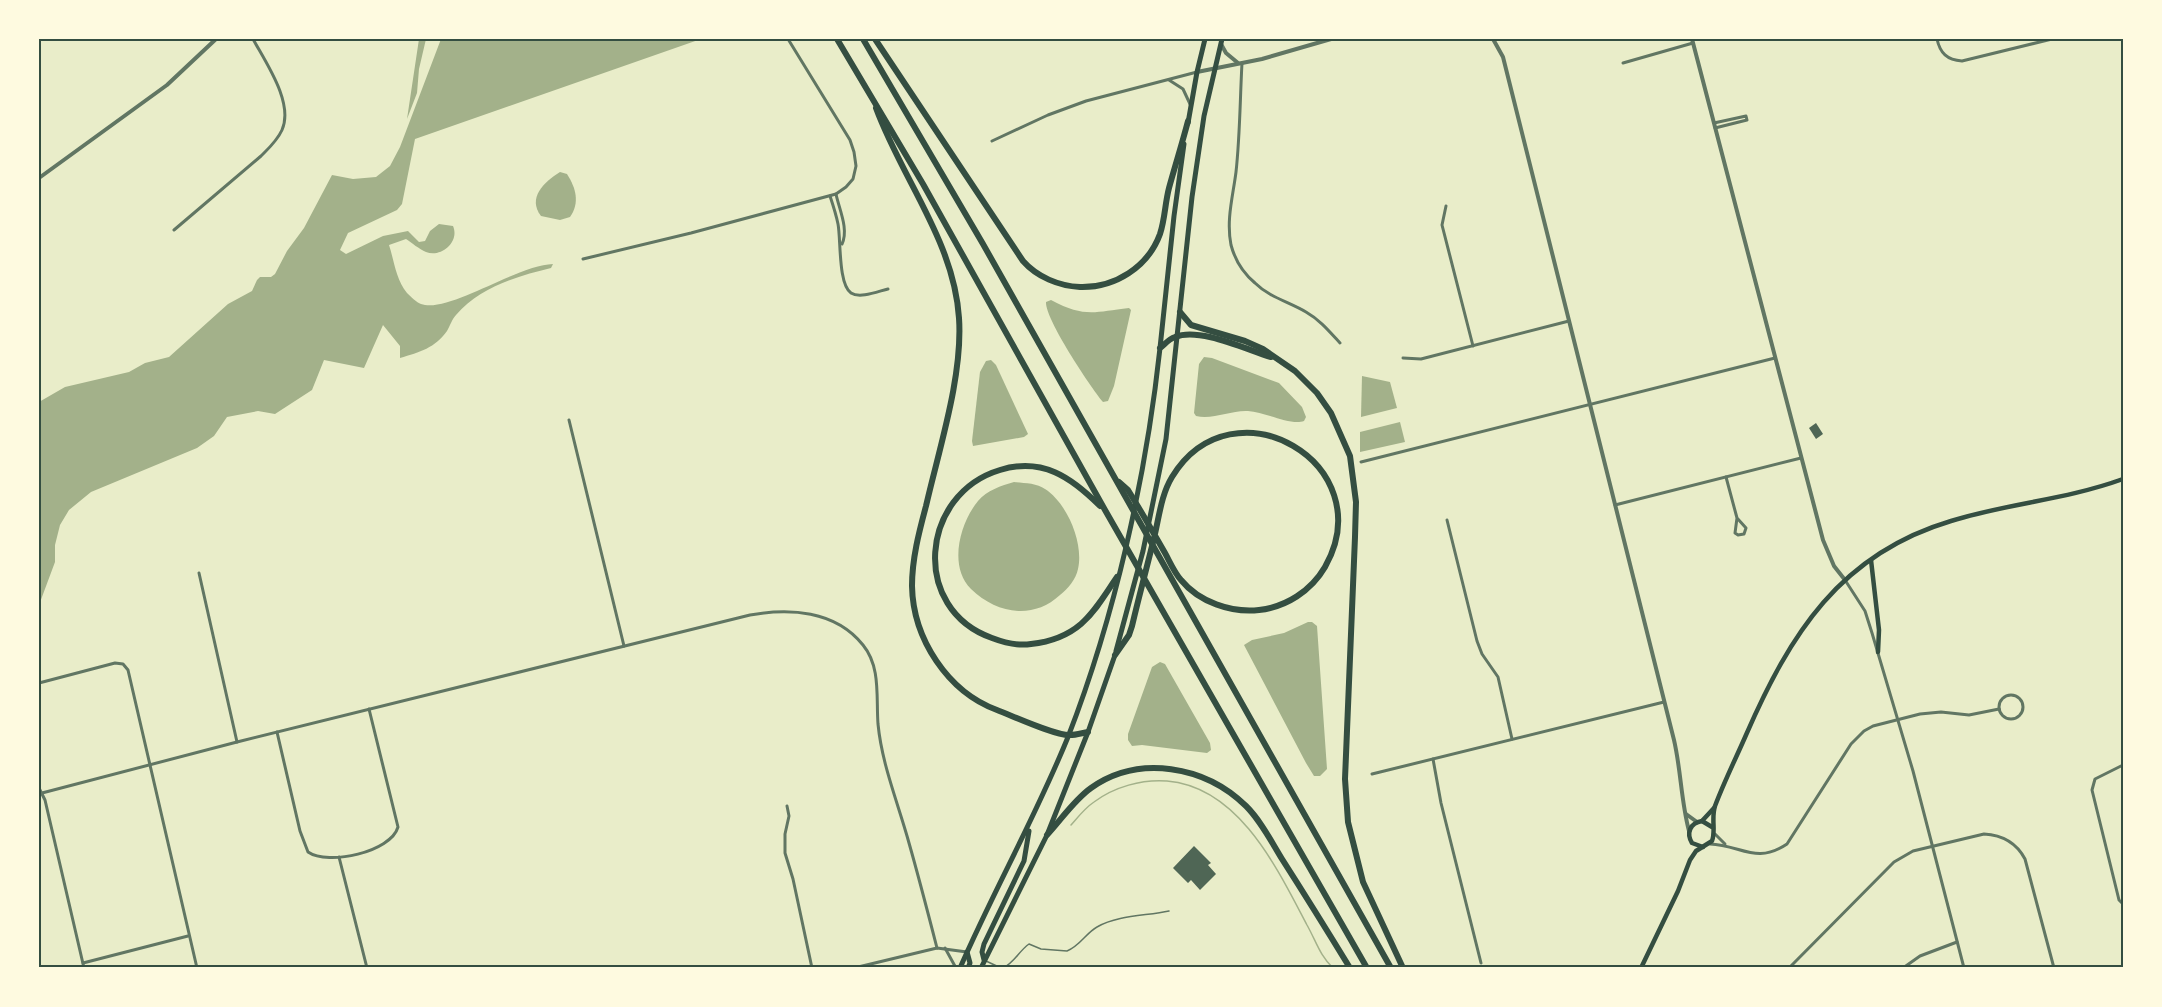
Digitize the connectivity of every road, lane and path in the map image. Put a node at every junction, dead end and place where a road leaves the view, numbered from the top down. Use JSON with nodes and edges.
{"nodes":[{"id":1,"x":216,"y":39,"type":"edge"},
{"id":2,"x":253,"y":39,"type":"edge"},
{"id":3,"x":788,"y":39,"type":"edge"},
{"id":4,"x":837,"y":39,"type":"edge"},
{"id":5,"x":863,"y":39,"type":"edge"},
{"id":6,"x":874,"y":39,"type":"edge"},
{"id":7,"x":1205,"y":39,"type":"edge"},
{"id":8,"x":1331,"y":39,"type":"edge"},
{"id":9,"x":1493,"y":39,"type":"edge"},
{"id":10,"x":1937,"y":39,"type":"edge"},
{"id":11,"x":2031,"y":39,"type":"edge"},
{"id":12,"x":2052,"y":39,"type":"edge"},
{"id":13,"x":1221,"y":41,"type":"edge"},
{"id":14,"x":1693,"y":41,"type":"edge"},
{"id":15,"x":2032,"y":44,"type":"junction"},
{"id":16,"x":1240,"y":63,"type":"junction"},
{"id":17,"x":1623,"y":63,"type":"dead end"},
{"id":18,"x":1215,"y":68,"type":"junction"},
{"id":19,"x":1197,"y":72,"type":"junction"},
{"id":20,"x":1168,"y":79,"type":"junction"},
{"id":21,"x":869,"y":91,"type":"junction"},
{"id":22,"x":1191,"y":105,"type":"junction"},
{"id":23,"x":1746,"y":118,"type":"dead end"},
{"id":24,"x":1188,"y":121,"type":"junction"},
{"id":25,"x":1715,"y":126,"type":"junction"},
{"id":26,"x":992,"y":141,"type":"dead end"},
{"id":27,"x":39,"y":178,"type":"edge"},
{"id":28,"x":836,"y":194,"type":"junction"},
{"id":29,"x":830,"y":195,"type":"junction"},
{"id":30,"x":1446,"y":206,"type":"dead end"},
{"id":31,"x":174,"y":230,"type":"dead end"},
{"id":32,"x":841,"y":246,"type":"junction"},
{"id":33,"x":583,"y":259,"type":"dead end"},
{"id":34,"x":888,"y":289,"type":"dead end"},
{"id":35,"x":1180,"y":312,"type":"junction"},
{"id":36,"x":1569,"y":321,"type":"junction"},
{"id":37,"x":1178,"y":336,"type":"junction"},
{"id":38,"x":1340,"y":343,"type":"dead end"},
{"id":39,"x":1473,"y":346,"type":"junction"},
{"id":40,"x":1160,"y":348,"type":"junction"},
{"id":41,"x":1403,"y":358,"type":"dead end"},
{"id":42,"x":1775,"y":358,"type":"junction"},
{"id":43,"x":1281,"y":360,"type":"junction"},
{"id":44,"x":1590,"y":406,"type":"junction"},
{"id":45,"x":568,"y":420,"type":"dead end"},
{"id":46,"x":1801,"y":458,"type":"junction"},
{"id":47,"x":1361,"y":462,"type":"dead end"},
{"id":48,"x":1726,"y":477,"type":"junction"},
{"id":49,"x":1114,"y":478,"type":"junction"},
{"id":50,"x":2123,"y":479,"type":"edge"},
{"id":51,"x":1615,"y":506,"type":"junction"},
{"id":52,"x":1105,"y":510,"type":"junction"},
{"id":53,"x":1737,"y":518,"type":"junction"},
{"id":54,"x":1447,"y":520,"type":"dead end"},
{"id":55,"x":1872,"y":560,"type":"junction"},
{"id":56,"x":199,"y":573,"type":"dead end"},
{"id":57,"x":1117,"y":577,"type":"junction"},
{"id":58,"x":1845,"y":580,"type":"junction"},
{"id":59,"x":624,"y":646,"type":"junction"},
{"id":60,"x":1878,"y":652,"type":"junction"},
{"id":61,"x":1115,"y":655,"type":"junction"},
{"id":62,"x":39,"y":683,"type":"edge"},
{"id":63,"x":1664,"y":702,"type":"junction"},
{"id":64,"x":369,"y":709,"type":"junction"},
{"id":65,"x":2000,"y":709,"type":"junction"},
{"id":66,"x":1898,"y":719,"type":"junction"},
{"id":67,"x":277,"y":732,"type":"junction"},
{"id":68,"x":1088,"y":732,"type":"junction"},
{"id":69,"x":1068,"y":736,"type":"junction"},
{"id":70,"x":1512,"y":739,"type":"junction"},
{"id":71,"x":237,"y":742,"type":"junction"},
{"id":72,"x":1433,"y":759,"type":"junction"},
{"id":73,"x":151,"y":764,"type":"junction"},
{"id":74,"x":2123,"y":765,"type":"edge"},
{"id":75,"x":1372,"y":774,"type":"dead end"},
{"id":76,"x":39,"y":788,"type":"edge"},
{"id":77,"x":42,"y":793,"type":"junction"},
{"id":78,"x":787,"y":806,"type":"dead end"},
{"id":79,"x":1715,"y":807,"type":"junction"},
{"id":80,"x":1683,"y":808,"type":"junction"},
{"id":81,"x":1699,"y":822,"type":"junction"},
{"id":82,"x":1030,"y":823,"type":"junction"},
{"id":83,"x":1713,"y":830,"type":"junction"},
{"id":84,"x":1689,"y":831,"type":"junction"},
{"id":85,"x":1047,"y":835,"type":"junction"},
{"id":86,"x":1692,"y":843,"type":"junction"},
{"id":87,"x":1706,"y":845,"type":"junction"},
{"id":88,"x":1726,"y":845,"type":"junction"},
{"id":89,"x":1932,"y":846,"type":"junction"},
{"id":90,"x":339,"y":857,"type":"junction"},
{"id":91,"x":1690,"y":860,"type":"junction"},
{"id":92,"x":2123,"y":904,"type":"edge"},
{"id":93,"x":1169,"y":911,"type":"dead end"},
{"id":94,"x":188,"y":936,"type":"junction"},
{"id":95,"x":1957,"y":942,"type":"junction"},
{"id":96,"x":937,"y":948,"type":"junction"},
{"id":97,"x":945,"y":948,"type":"junction"},
{"id":98,"x":967,"y":952,"type":"junction"},
{"id":99,"x":984,"y":960,"type":"junction"},
{"id":100,"x":82,"y":963,"type":"junction"},
{"id":101,"x":1481,"y":963,"type":"dead end"},
{"id":102,"x":84,"y":968,"type":"edge"},
{"id":103,"x":196,"y":968,"type":"edge"},
{"id":104,"x":367,"y":968,"type":"edge"},
{"id":105,"x":812,"y":968,"type":"edge"},
{"id":106,"x":854,"y":968,"type":"edge"},
{"id":107,"x":958,"y":968,"type":"edge"},
{"id":108,"x":968,"y":968,"type":"edge"},
{"id":109,"x":981,"y":968,"type":"edge"},
{"id":110,"x":1002,"y":968,"type":"edge"},
{"id":111,"x":1350,"y":968,"type":"edge"},
{"id":112,"x":1366,"y":968,"type":"edge"},
{"id":113,"x":1391,"y":968,"type":"edge"},
{"id":114,"x":1403,"y":968,"type":"edge"},
{"id":115,"x":1641,"y":968,"type":"edge"},
{"id":116,"x":1790,"y":968,"type":"edge"},
{"id":117,"x":1903,"y":968,"type":"edge"},
{"id":118,"x":1964,"y":968,"type":"edge"},
{"id":119,"x":2054,"y":968,"type":"edge"}],
"edges":[{"from":1,"to":27,"type":"street"},
{"from":2,"to":31,"type":"street"},
{"from":3,"to":28,"type":"street"},
{"from":4,"to":21,"type":"highway"},
{"from":5,"to":49,"type":"highway"},
{"from":6,"to":24,"type":"highway"},
{"from":7,"to":19,"type":"main road"},
{"from":8,"to":16,"type":"street"},
{"from":9,"to":36,"type":"street"},
{"from":10,"to":15,"type":"street"},
{"from":11,"to":15,"type":"street"},
{"from":12,"to":15,"type":"street"},
{"from":13,"to":16,"type":"street"},
{"from":13,"to":18,"type":"main road"},
{"from":14,"to":17,"type":"street"},
{"from":14,"to":25,"type":"street"},
{"from":16,"to":18,"type":"street"},
{"from":16,"to":38,"type":"street"},
{"from":18,"to":19,"type":"street"},
{"from":18,"to":35,"type":"main road"},
{"from":19,"to":20,"type":"street"},
{"from":19,"to":22,"type":"main road"},
{"from":20,"to":22,"type":"street"},
{"from":20,"to":26,"type":"street"},
{"from":21,"to":52,"type":"highway"},
{"from":21,"to":69,"type":"highway"},
{"from":22,"to":24,"type":"main road"},
{"from":23,"to":25,"type":"street"},
{"from":24,"to":40,"type":"main road"},
{"from":25,"to":42,"type":"street"},
{"from":28,"to":29,"type":"street"},
{"from":28,"to":32,"type":"street"},
{"from":29,"to":32,"type":"street"},
{"from":29,"to":33,"type":"street"},
{"from":30,"to":39,"type":"street"},
{"from":32,"to":34,"type":"street"},
{"from":35,"to":37,"type":"main road"},
{"from":35,"to":43,"type":"highway"},
{"from":36,"to":39,"type":"street"},
{"from":36,"to":44,"type":"street"},
{"from":37,"to":40,"type":"highway"},
{"from":37,"to":43,"type":"highway"},
{"from":37,"to":61,"type":"main road"},
{"from":39,"to":41,"type":"street"},
{"from":40,"to":57,"type":"main road"},
{"from":42,"to":44,"type":"street"},
{"from":42,"to":46,"type":"street"},
{"from":43,"to":114,"type":"highway"},
{"from":44,"to":47,"type":"street"},
{"from":44,"to":51,"type":"street"},
{"from":45,"to":59,"type":"street"},
{"from":46,"to":48,"type":"street"},
{"from":46,"to":58,"type":"street"},
{"from":48,"to":51,"type":"street"},
{"from":48,"to":53,"type":"street"},
{"from":49,"to":61,"type":"highway"},
{"from":49,"to":113,"type":"highway"},
{"from":50,"to":55,"type":"main road"},
{"from":51,"to":63,"type":"street"},
{"from":52,"to":57,"type":"highway"},
{"from":52,"to":112,"type":"highway"},
{"from":53,"to":53,"type":"street"},
{"from":54,"to":70,"type":"street"},
{"from":55,"to":58,"type":"main road"},
{"from":55,"to":60,"type":"main road"},
{"from":56,"to":71,"type":"street"},
{"from":57,"to":69,"type":"main road"},
{"from":58,"to":60,"type":"street"},
{"from":58,"to":79,"type":"main road"},
{"from":59,"to":64,"type":"street"},
{"from":59,"to":96,"type":"street"},
{"from":60,"to":66,"type":"street"},
{"from":61,"to":68,"type":"main road"},
{"from":62,"to":73,"type":"street"},
{"from":63,"to":70,"type":"street"},
{"from":63,"to":80,"type":"street"},
{"from":64,"to":67,"type":"street"},
{"from":64,"to":90,"type":"street"},
{"from":65,"to":65,"type":"street"},
{"from":65,"to":66,"type":"street"},
{"from":66,"to":88,"type":"street"},
{"from":66,"to":89,"type":"street"},
{"from":67,"to":71,"type":"street"},
{"from":67,"to":90,"type":"street"},
{"from":68,"to":69,"type":"highway"},
{"from":68,"to":85,"type":"main road"},
{"from":69,"to":82,"type":"main road"},
{"from":70,"to":72,"type":"street"},
{"from":71,"to":73,"type":"street"},
{"from":72,"to":75,"type":"street"},
{"from":72,"to":101,"type":"street"},
{"from":73,"to":77,"type":"street"},
{"from":73,"to":94,"type":"street"},
{"from":74,"to":92,"type":"street"},
{"from":76,"to":77,"type":"street"},
{"from":77,"to":100,"type":"street"},
{"from":78,"to":105,"type":"street"},
{"from":79,"to":81,"type":"main road"},
{"from":79,"to":83,"type":"main road"},
{"from":80,"to":81,"type":"street"},
{"from":80,"to":84,"type":"street"},
{"from":81,"to":83,"type":"main road"},
{"from":81,"to":84,"type":"main road"},
{"from":82,"to":98,"type":"main road"},
{"from":82,"to":99,"type":"main road"},
{"from":83,"to":87,"type":"main road"},
{"from":83,"to":88,"type":"street"},
{"from":84,"to":86,"type":"main road"},
{"from":85,"to":99,"type":"main road"},
{"from":85,"to":111,"type":"highway"},
{"from":86,"to":87,"type":"main road"},
{"from":86,"to":91,"type":"main road"},
{"from":87,"to":88,"type":"street"},
{"from":87,"to":91,"type":"main road"},
{"from":89,"to":95,"type":"street"},
{"from":89,"to":116,"type":"street"},
{"from":89,"to":119,"type":"street"},
{"from":90,"to":104,"type":"street"},
{"from":91,"to":115,"type":"main road"},
{"from":93,"to":110,"type":"lane"},
{"from":94,"to":100,"type":"street"},
{"from":94,"to":103,"type":"street"},
{"from":95,"to":117,"type":"street"},
{"from":95,"to":118,"type":"street"},
{"from":96,"to":97,"type":"street"},
{"from":96,"to":106,"type":"street"},
{"from":97,"to":98,"type":"street"},
{"from":97,"to":107,"type":"street"},
{"from":98,"to":107,"type":"main road"},
{"from":98,"to":108,"type":"main road"},
{"from":99,"to":109,"type":"main road"},
{"from":99,"to":110,"type":"lane"},
{"from":100,"to":102,"type":"street"}]}
